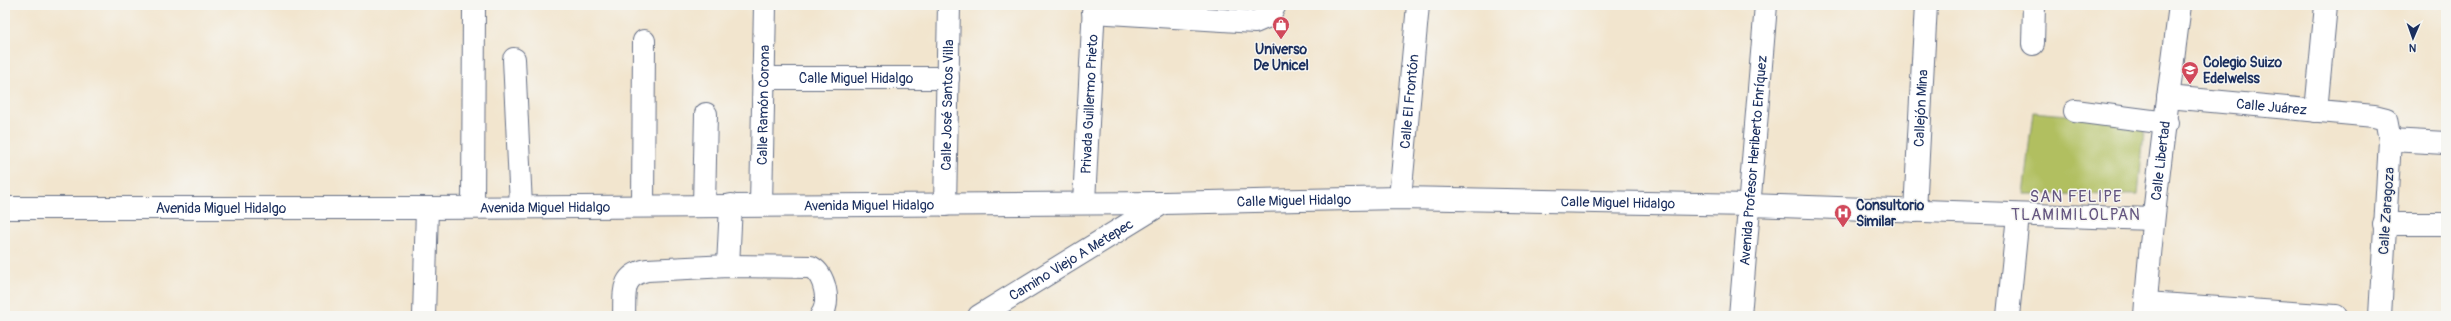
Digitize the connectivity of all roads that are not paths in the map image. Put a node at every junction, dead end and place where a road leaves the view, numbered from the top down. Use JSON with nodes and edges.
{"nodes":[{"id":1,"x":474,"y":5,"type":"edge"},
{"id":2,"x":765,"y":5,"type":"edge"},
{"id":3,"x":949,"y":5,"type":"edge"},
{"id":4,"x":1275,"y":5,"type":"edge"},
{"id":5,"x":1418,"y":5,"type":"edge"},
{"id":6,"x":1766,"y":5,"type":"edge"},
{"id":7,"x":1926,"y":5,"type":"edge"},
{"id":8,"x":2034,"y":5,"type":"edge"},
{"id":9,"x":2180,"y":5,"type":"edge"},
{"id":10,"x":2326,"y":5,"type":"edge"},
{"id":11,"x":1093,"y":9,"type":"edge"},
{"id":12,"x":644,"y":41,"type":"dead end"},
{"id":13,"x":2033,"y":44,"type":"dead end"},
{"id":14,"x":514,"y":59,"type":"dead end"},
{"id":15,"x":763,"y":78,"type":"junction"},
{"id":16,"x":948,"y":78,"type":"junction"},
{"id":17,"x":2168,"y":97,"type":"junction"},
{"id":18,"x":2075,"y":111,"type":"dead end"},
{"id":19,"x":2316,"y":111,"type":"junction"},
{"id":20,"x":706,"y":114,"type":"dead end"},
{"id":21,"x":2374,"y":116,"type":"joint"},
{"id":22,"x":2166,"y":123,"type":"junction"},
{"id":23,"x":2390,"y":140,"type":"junction"},
{"id":24,"x":2446,"y":143,"type":"edge"},
{"id":25,"x":1400,"y":198,"type":"junction"},
{"id":26,"x":1084,"y":202,"type":"junction"},
{"id":27,"x":1163,"y":203,"type":"junction"},
{"id":28,"x":945,"y":204,"type":"junction"},
{"id":29,"x":643,"y":205,"type":"junction"},
{"id":30,"x":704,"y":205,"type":"junction"},
{"id":31,"x":731,"y":205,"type":"junction"},
{"id":32,"x":761,"y":205,"type":"junction"},
{"id":33,"x":1750,"y":205,"type":"junction"},
{"id":34,"x":521,"y":206,"type":"junction"},
{"id":35,"x":473,"y":207,"type":"junction"},
{"id":36,"x":5,"y":208,"type":"edge"},
{"id":37,"x":427,"y":208,"type":"junction"},
{"id":38,"x":1915,"y":212,"type":"junction"},
{"id":39,"x":2018,"y":215,"type":"junction"},
{"id":40,"x":2152,"y":219,"type":"junction"},
{"id":41,"x":2384,"y":224,"type":"junction"},
{"id":42,"x":2446,"y":224,"type":"edge"},
{"id":43,"x":728,"y":266,"type":"junction"},
{"id":44,"x":2145,"y":310,"type":"edge"},
{"id":45,"x":991,"y":312,"type":"edge"},
{"id":46,"x":424,"y":316,"type":"edge"},
{"id":47,"x":624,"y":316,"type":"edge"},
{"id":48,"x":821,"y":316,"type":"edge"},
{"id":49,"x":1740,"y":316,"type":"edge"},
{"id":50,"x":2008,"y":316,"type":"edge"},
{"id":51,"x":2336,"y":316,"type":"edge"},
{"id":52,"x":2380,"y":316,"type":"edge"}],
"edges":[{"from":1,"to":35,"type":"street"},
{"from":2,"to":15,"type":"street","name":"Calle Ramón Corona"},
{"from":3,"to":16,"type":"street","name":"Calle José Santos Villa"},
{"from":4,"to":11,"type":"street"},
{"from":5,"to":25,"type":"street","name":"Calle El Frontón"},
{"from":6,"to":33,"type":"street","name":"Avenida Profesor Heriberto Enríquez"},
{"from":7,"to":38,"type":"street","name":"Callejón Mina"},
{"from":8,"to":13,"type":"street"},
{"from":9,"to":17,"type":"street","name":"Calle Libertad"},
{"from":10,"to":19,"type":"street"},
{"from":11,"to":26,"type":"street","name":"Privada Guillermo Prieto"},
{"from":12,"to":29,"type":"street"},
{"from":14,"to":34,"type":"street"},
{"from":15,"to":16,"type":"street","name":"Calle Miguel Hidalgo"},
{"from":15,"to":32,"type":"street","name":"Calle Ramón Corona"},
{"from":16,"to":28,"type":"street","name":"Calle José Santos Villa"},
{"from":17,"to":19,"type":"street","name":"Calle Juárez"},
{"from":17,"to":22,"type":"street","name":"Calle Libertad"},
{"from":18,"to":22,"type":"street"},
{"from":19,"to":21,"type":"street","name":"Calle Juárez"},
{"from":20,"to":30,"type":"street"},
{"from":21,"to":23,"type":"street","name":"Calle Zaragoza"},
{"from":22,"to":40,"type":"street","name":"Calle Libertad"},
{"from":23,"to":24,"type":"street"},
{"from":23,"to":41,"type":"street","name":"Calle Zaragoza"},
{"from":25,"to":27,"type":"street","name":"Calle Miguel Hidalgo"},
{"from":25,"to":33,"type":"street","name":"Calle Miguel Hidalgo"},
{"from":26,"to":27,"type":"street","name":"Calle Miguel Hidalgo"},
{"from":26,"to":28,"type":"street","name":"Avenida Miguel Hidalgo"},
{"from":27,"to":45,"type":"street","name":"Camino Viejo A Metepec"},
{"from":28,"to":32,"type":"street","name":"Avenida Miguel Hidalgo"},
{"from":29,"to":30,"type":"street","name":"Avenida Miguel Hidalgo"},
{"from":29,"to":34,"type":"street","name":"Avenida Miguel Hidalgo"},
{"from":30,"to":31,"type":"street","name":"Avenida Miguel Hidalgo"},
{"from":31,"to":32,"type":"street","name":"Avenida Miguel Hidalgo"},
{"from":31,"to":43,"type":"street"},
{"from":33,"to":38,"type":"street","name":"Calle Miguel Hidalgo"},
{"from":33,"to":49,"type":"street","name":"Avenida Profesor Heriberto Enríquez"},
{"from":34,"to":35,"type":"street","name":"Avenida Miguel Hidalgo"},
{"from":35,"to":37,"type":"street","name":"Avenida Miguel Hidalgo"},
{"from":36,"to":37,"type":"street","name":"Avenida Miguel Hidalgo"},
{"from":37,"to":46,"type":"street"},
{"from":38,"to":39,"type":"street","name":"Calle Miguel Hidalgo"},
{"from":39,"to":40,"type":"street","name":"Calle Miguel Hidalgo"},
{"from":39,"to":50,"type":"street"},
{"from":40,"to":44,"type":"street","name":"Calle Libertad"},
{"from":41,"to":42,"type":"street"},
{"from":41,"to":52,"type":"street","name":"Calle Zaragoza"},
{"from":43,"to":47,"type":"street"},
{"from":43,"to":48,"type":"street"},
{"from":44,"to":51,"type":"street"}]}
